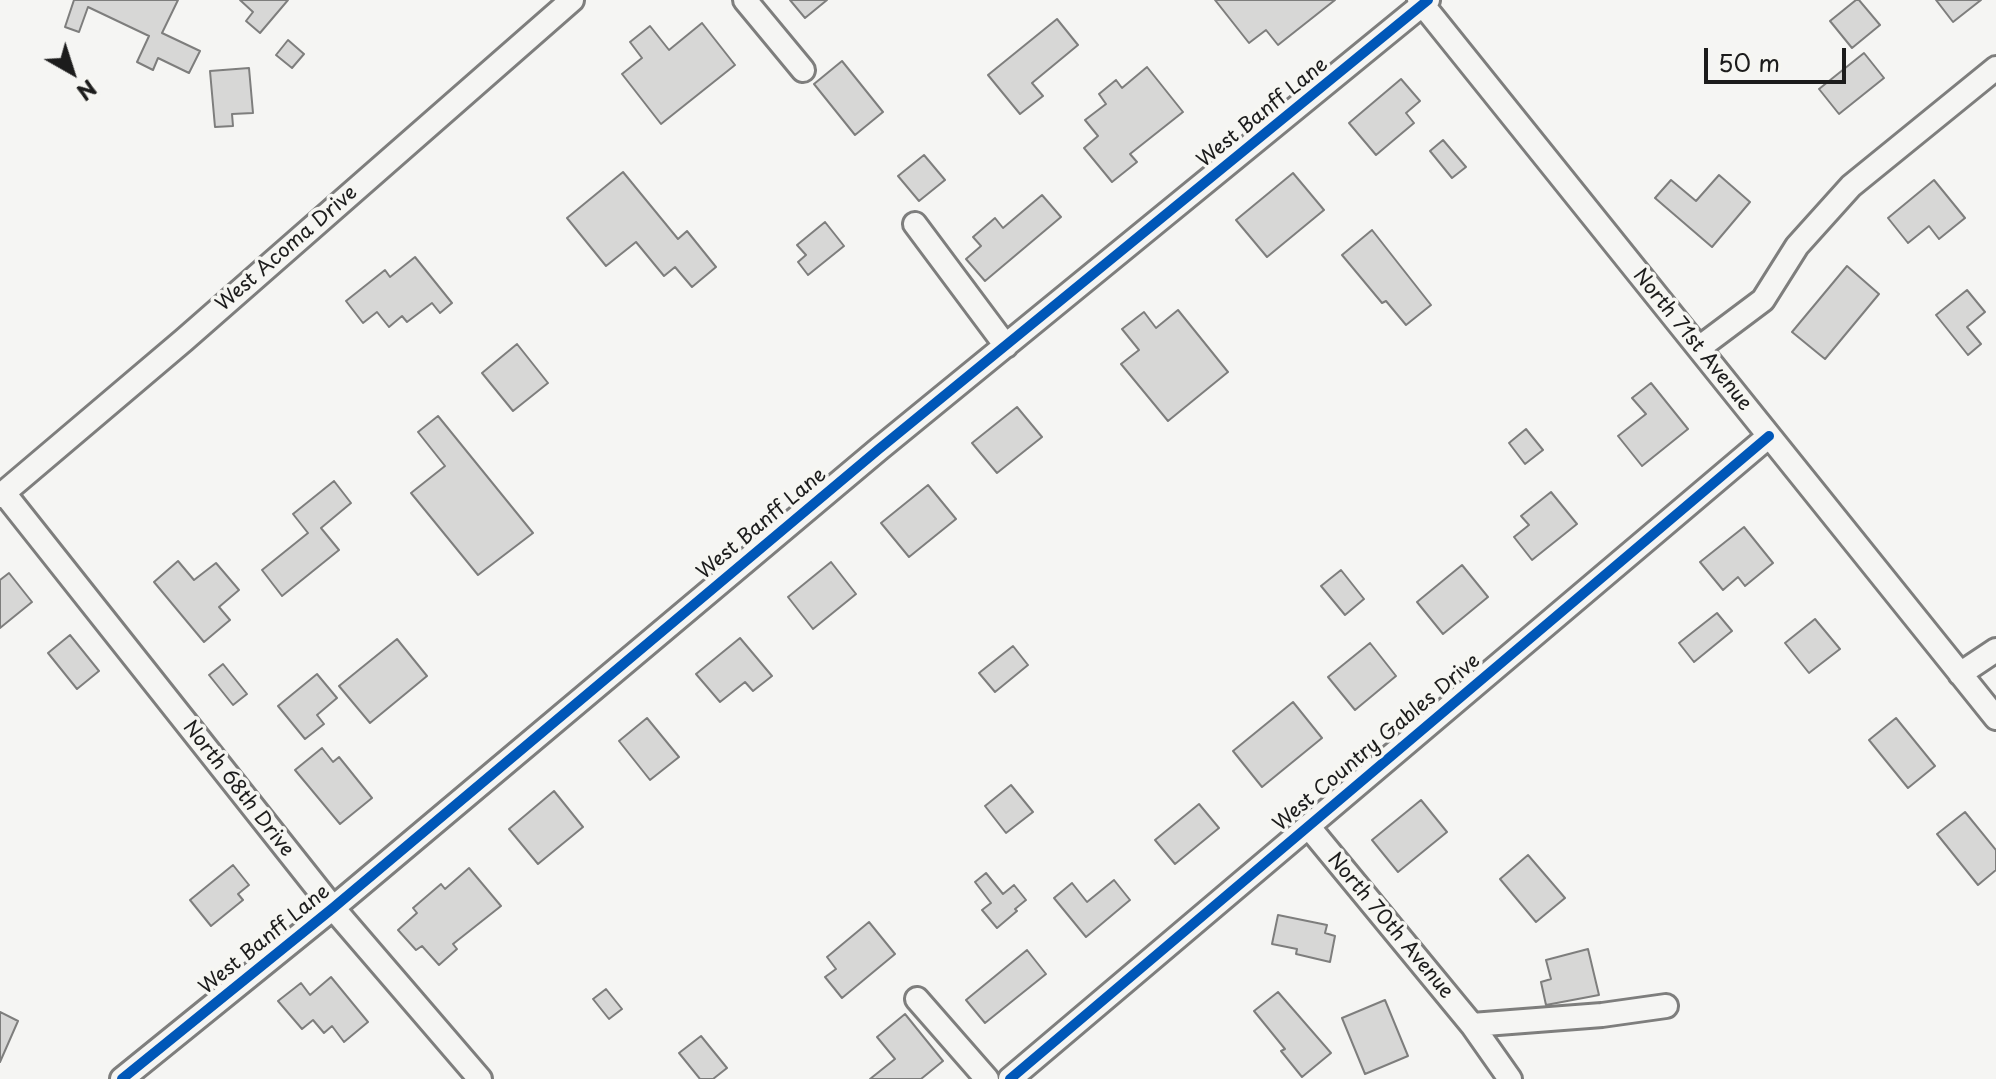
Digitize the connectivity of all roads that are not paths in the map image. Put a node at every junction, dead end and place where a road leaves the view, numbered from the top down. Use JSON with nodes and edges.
{"nodes":[{"id":1,"x":572,"y":0,"type":"edge"},
{"id":2,"x":745,"y":0,"type":"edge"},
{"id":3,"x":1423,"y":2,"type":"edge"},
{"id":4,"x":1996,"y":68,"type":"edge"},
{"id":5,"x":803,"y":70,"type":"dead end"},
{"id":6,"x":915,"y":224,"type":"dead end"},
{"id":7,"x":1006,"y":346,"type":"junction"},
{"id":8,"x":1699,"y":348,"type":"junction"},
{"id":9,"x":1769,"y":436,"type":"junction"},
{"id":10,"x":2,"y":495,"type":"edge"},
{"id":11,"x":1996,"y":650,"type":"edge"},
{"id":12,"x":1960,"y":674,"type":"junction"},
{"id":13,"x":1996,"y":718,"type":"edge"},
{"id":14,"x":1308,"y":826,"type":"junction"},
{"id":15,"x":333,"y":908,"type":"junction"},
{"id":16,"x":917,"y":999,"type":"dead end"},
{"id":17,"x":1666,"y":1006,"type":"dead end"},
{"id":18,"x":1472,"y":1025,"type":"junction"},
{"id":19,"x":122,"y":1079,"type":"edge"},
{"id":20,"x":480,"y":1079,"type":"edge"},
{"id":21,"x":987,"y":1079,"type":"edge"},
{"id":22,"x":1010,"y":1079,"type":"edge"},
{"id":23,"x":1510,"y":1079,"type":"edge"}],
"edges":[{"from":1,"to":10,"type":"street","name":"West Acoma Drive"},
{"from":2,"to":5,"type":"street"},
{"from":3,"to":7,"type":"street","name":"West Banff Lane"},
{"from":3,"to":8,"type":"street","name":"North 71st Avenue"},
{"from":4,"to":8,"type":"street"},
{"from":6,"to":7,"type":"street"},
{"from":7,"to":15,"type":"street","name":"West Banff Lane"},
{"from":8,"to":9,"type":"street","name":"North 71st Avenue"},
{"from":9,"to":12,"type":"street","name":"North 71st Avenue"},
{"from":9,"to":14,"type":"street","name":"West Country Gables Drive"},
{"from":10,"to":15,"type":"street","name":"North 68th Drive"},
{"from":11,"to":12,"type":"street"},
{"from":12,"to":13,"type":"street","name":"North 71st Avenue"},
{"from":14,"to":18,"type":"street","name":"North 70th Avenue"},
{"from":14,"to":22,"type":"street","name":"West Country Gables Drive"},
{"from":15,"to":19,"type":"street","name":"West Banff Lane"},
{"from":15,"to":20,"type":"street","name":"North 68th Drive"},
{"from":16,"to":21,"type":"street"},
{"from":17,"to":18,"type":"street"},
{"from":18,"to":23,"type":"street","name":"North 70th Avenue"}]}
